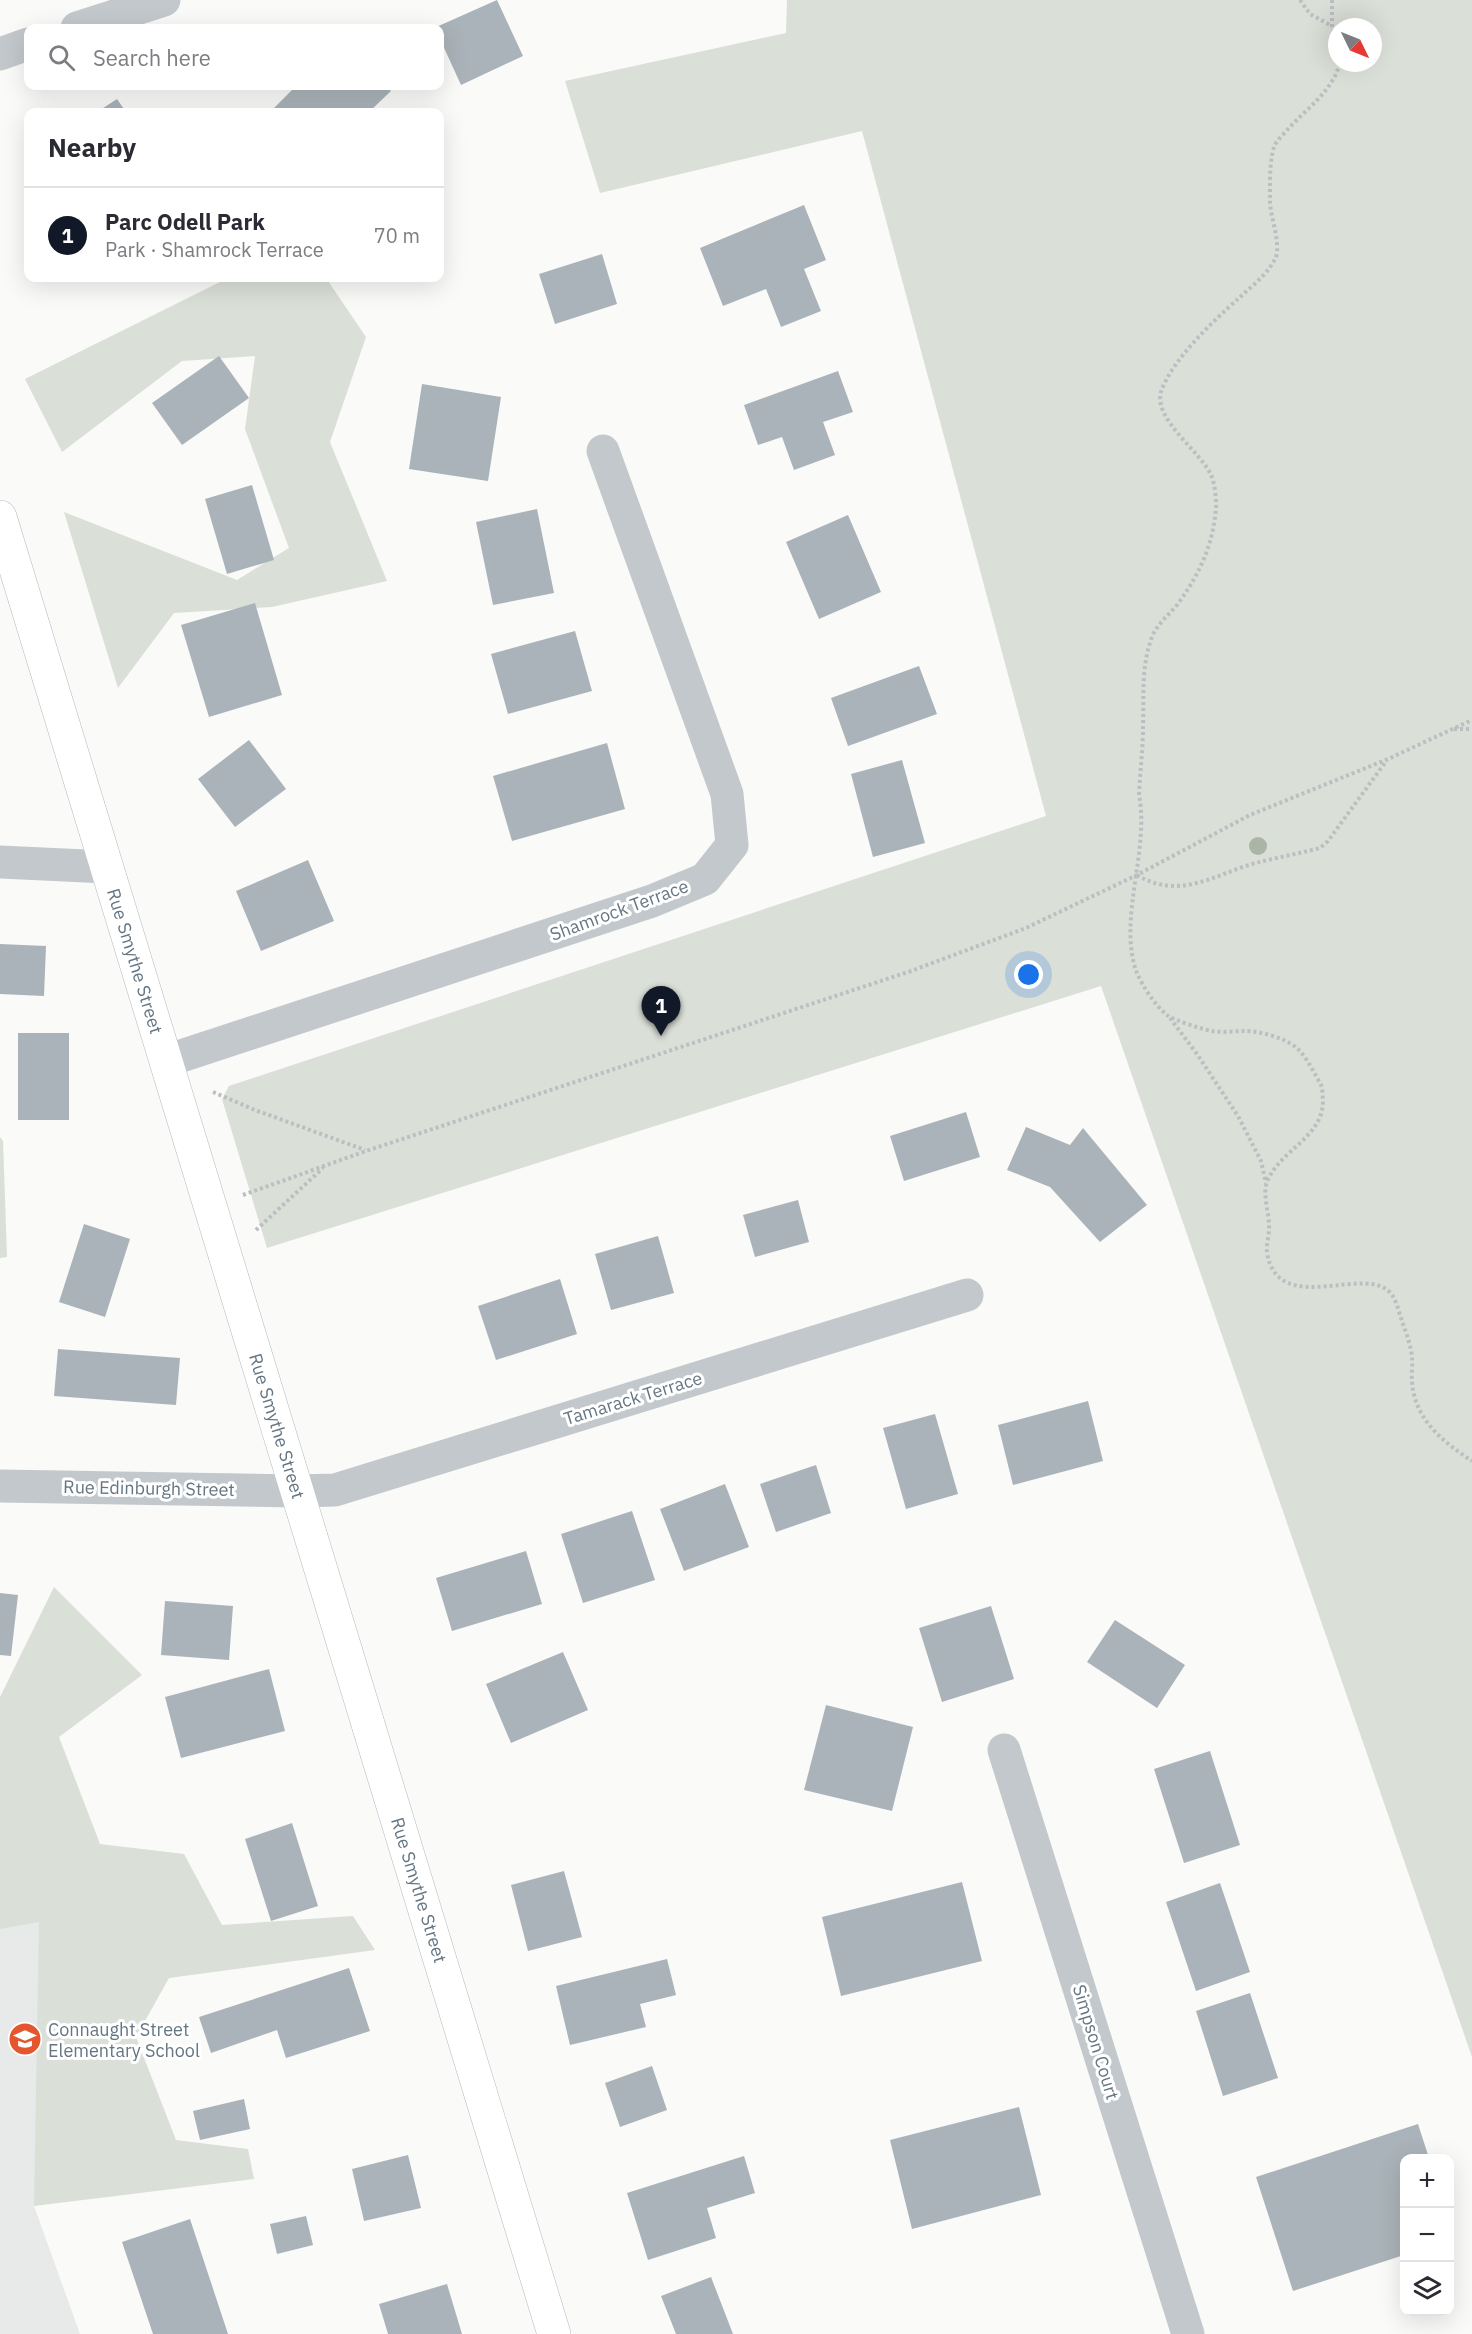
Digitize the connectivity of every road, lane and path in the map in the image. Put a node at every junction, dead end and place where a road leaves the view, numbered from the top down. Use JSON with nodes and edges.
{"nodes":[{"id":1,"x":164,"y":0,"type":"edge"},
{"id":2,"x":1300,"y":0,"type":"edge"},
{"id":3,"x":1332,"y":0,"type":"edge"},
{"id":4,"x":1332,"y":18,"type":"edge"},
{"id":5,"x":89,"y":24,"type":"edge"},
{"id":6,"x":1328,"y":24,"type":"edge"},
{"id":7,"x":24,"y":45,"type":"edge"},
{"id":8,"x":0,"y":54,"type":"edge"},
{"id":9,"x":1337,"y":72,"type":"edge"},
{"id":10,"x":603,"y":451,"type":"dead end"},
{"id":11,"x":0,"y":517,"type":"edge"},
{"id":12,"x":1472,"y":720,"type":"edge"},
{"id":13,"x":1451,"y":729,"type":"junction"},
{"id":14,"x":1472,"y":729,"type":"edge"},
{"id":15,"x":1388,"y":759,"type":"junction"},
{"id":16,"x":0,"y":862,"type":"edge"},
{"id":17,"x":107,"y":867,"type":"junction"},
{"id":18,"x":1137,"y":875,"type":"junction"},
{"id":19,"x":1169,"y":1016,"type":"junction"},
{"id":20,"x":166,"y":1061,"type":"junction"},
{"id":21,"x":210,"y":1090,"type":"dead end"},
{"id":22,"x":366,"y":1151,"type":"junction"},
{"id":23,"x":326,"y":1165,"type":"junction"},
{"id":24,"x":1266,"y":1184,"type":"junction"},
{"id":25,"x":242,"y":1195,"type":"dead end"},
{"id":26,"x":254,"y":1231,"type":"dead end"},
{"id":27,"x":967,"y":1295,"type":"dead end"},
{"id":28,"x":1472,"y":1461,"type":"edge"},
{"id":29,"x":0,"y":1486,"type":"edge"},
{"id":30,"x":297,"y":1491,"type":"junction"},
{"id":31,"x":1004,"y":1750,"type":"dead end"},
{"id":32,"x":554,"y":2334,"type":"edge"},
{"id":33,"x":1188,"y":2334,"type":"edge"}],
"edges":[{"from":1,"to":5,"type":"street"},
{"from":2,"to":6,"type":"path"},
{"from":3,"to":4,"type":"path"},
{"from":7,"to":8,"type":"street"},
{"from":9,"to":18,"type":"path"},
{"from":10,"to":20,"type":"street","name":"Shamrock Terrace"},
{"from":11,"to":17,"type":"main road","name":"Rue Smythe Street"},
{"from":12,"to":13,"type":"path"},
{"from":13,"to":14,"type":"path"},
{"from":13,"to":15,"type":"path"},
{"from":15,"to":18,"type":"path"},
{"from":15,"to":18,"type":"path"},
{"from":16,"to":17,"type":"street"},
{"from":17,"to":20,"type":"main road","name":"Rue Smythe Street"},
{"from":18,"to":19,"type":"path"},
{"from":18,"to":22,"type":"path"},
{"from":19,"to":24,"type":"path"},
{"from":19,"to":24,"type":"path"},
{"from":20,"to":30,"type":"main road","name":"Rue Smythe Street"},
{"from":21,"to":22,"type":"path"},
{"from":22,"to":23,"type":"path"},
{"from":23,"to":25,"type":"path"},
{"from":23,"to":26,"type":"path"},
{"from":24,"to":28,"type":"path"},
{"from":27,"to":30,"type":"street","name":"Tamarack Terrace"},
{"from":29,"to":30,"type":"street","name":"Rue Edinburgh Street"},
{"from":30,"to":32,"type":"main road","name":"Rue Smythe Street"},
{"from":31,"to":33,"type":"street","name":"Simpson Court"}]}
